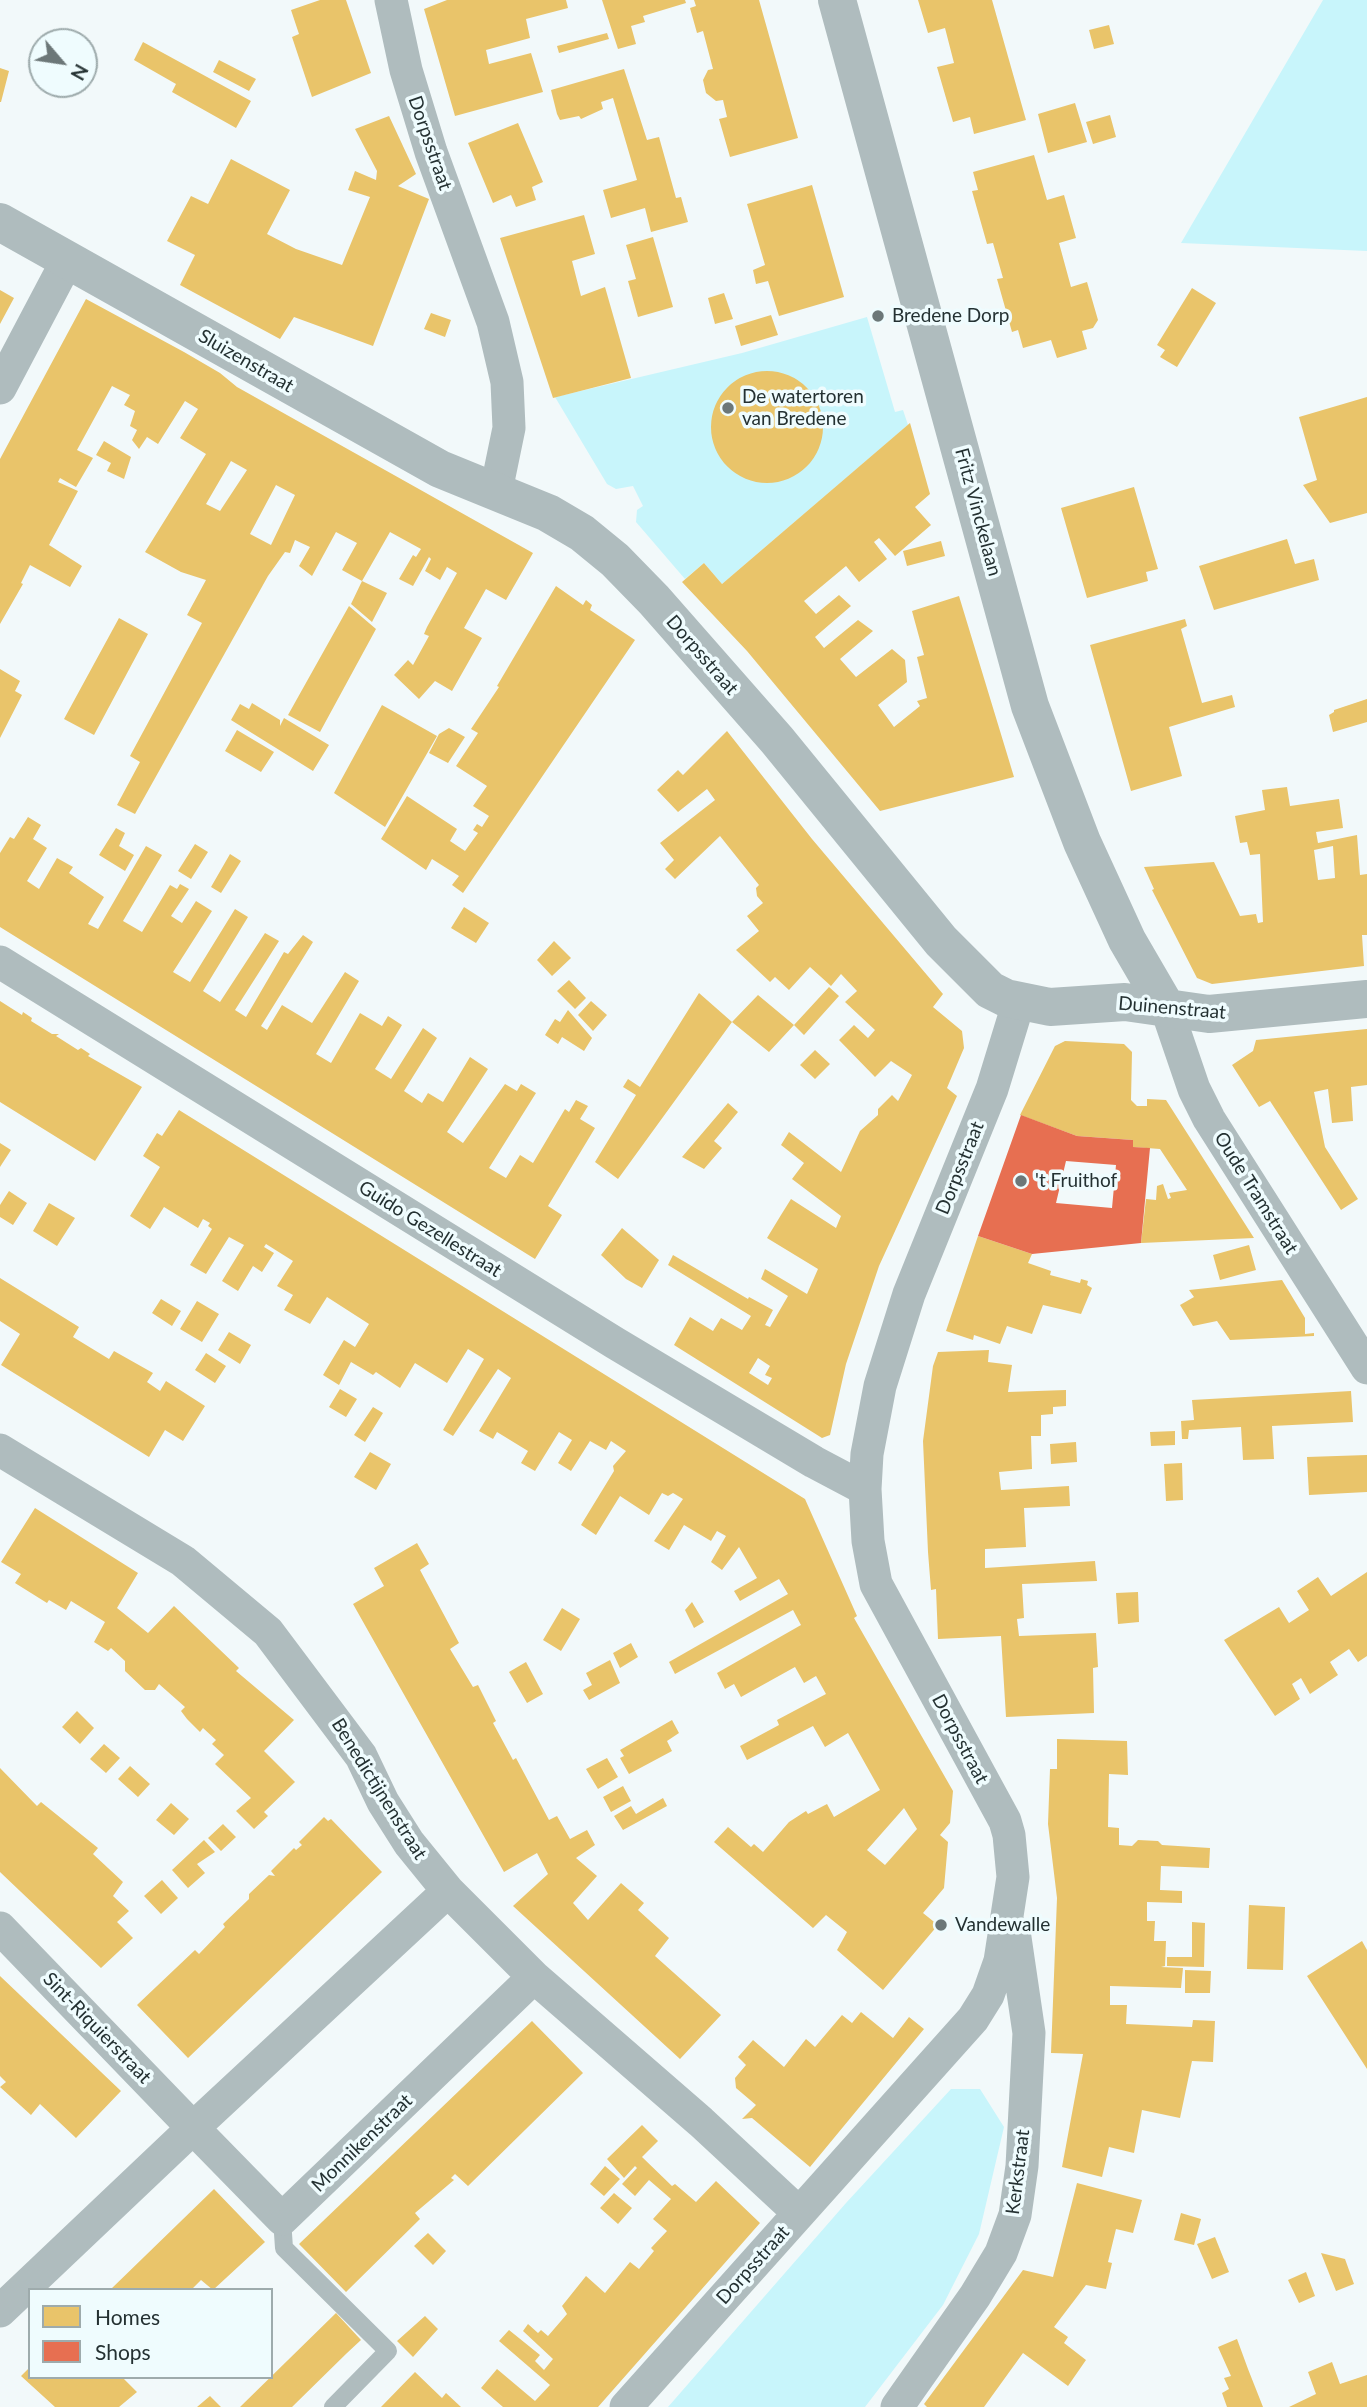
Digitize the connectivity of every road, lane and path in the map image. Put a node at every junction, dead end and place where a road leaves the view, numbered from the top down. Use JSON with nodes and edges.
{"nodes":[{"id":1,"x":391,"y":0,"type":"edge"},
{"id":2,"x":837,"y":0,"type":"edge"},
{"id":3,"x":0,"y":222,"type":"edge"},
{"id":4,"x":68,"y":259,"type":"junction"},
{"id":5,"x":0,"y":388,"type":"edge"},
{"id":6,"x":496,"y":491,"type":"junction"},
{"id":7,"x":0,"y":962,"type":"edge"},
{"id":8,"x":1367,"y":999,"type":"edge"},
{"id":9,"x":1019,"y":1001,"type":"junction"},
{"id":10,"x":1166,"y":1007,"type":"junction"},
{"id":11,"x":1367,"y":1368,"type":"edge"},
{"id":12,"x":0,"y":1450,"type":"edge"},
{"id":13,"x":865,"y":1489,"type":"junction"},
{"id":14,"x":449,"y":1891,"type":"junction"},
{"id":15,"x":1010,"y":1904,"type":"junction"},
{"id":16,"x":0,"y":1928,"type":"edge"},
{"id":17,"x":534,"y":1977,"type":"junction"},
{"id":18,"x":193,"y":2128,"type":"junction"},
{"id":19,"x":799,"y":2213,"type":"junction"},
{"id":20,"x":282,"y":2220,"type":"junction"},
{"id":21,"x":0,"y":2311,"type":"edge"},
{"id":22,"x":334,"y":2407,"type":"edge"},
{"id":23,"x":626,"y":2407,"type":"edge"},
{"id":24,"x":897,"y":2407,"type":"edge"}],
"edges":[{"from":1,"to":6,"type":"street","name":"Dorpsstraat"},
{"from":2,"to":10,"type":"street","name":"Fritz Vinckelaan"},
{"from":3,"to":4,"type":"street","name":"Sluizenstraat"},
{"from":4,"to":5,"type":"street"},
{"from":4,"to":6,"type":"street","name":"Sluizenstraat"},
{"from":6,"to":9,"type":"street","name":"Dorpsstraat"},
{"from":7,"to":13,"type":"street","name":"Guido Gezellestraat"},
{"from":8,"to":10,"type":"street","name":"Duinenstraat"},
{"from":9,"to":10,"type":"street","name":"Duinenstraat"},
{"from":9,"to":13,"type":"street","name":"Dorpsstraat"},
{"from":10,"to":11,"type":"street","name":"Oude Tramstraat"},
{"from":12,"to":14,"type":"street","name":"Benedictijnenstraat"},
{"from":13,"to":15,"type":"street","name":"Dorpsstraat"},
{"from":14,"to":17,"type":"street","name":"Benedictijnenstraat"},
{"from":14,"to":18,"type":"street"},
{"from":15,"to":19,"type":"street","name":"Dorpsstraat"},
{"from":15,"to":24,"type":"street","name":"Kerkstraat"},
{"from":16,"to":18,"type":"street","name":"Sint-Riquierstraat"},
{"from":17,"to":19,"type":"street","name":"Benedictijnenstraat"},
{"from":17,"to":20,"type":"street","name":"Monnikenstraat"},
{"from":18,"to":20,"type":"street"},
{"from":18,"to":21,"type":"street"},
{"from":19,"to":23,"type":"street","name":"Dorpsstraat"},
{"from":20,"to":22,"type":"lane"}]}
